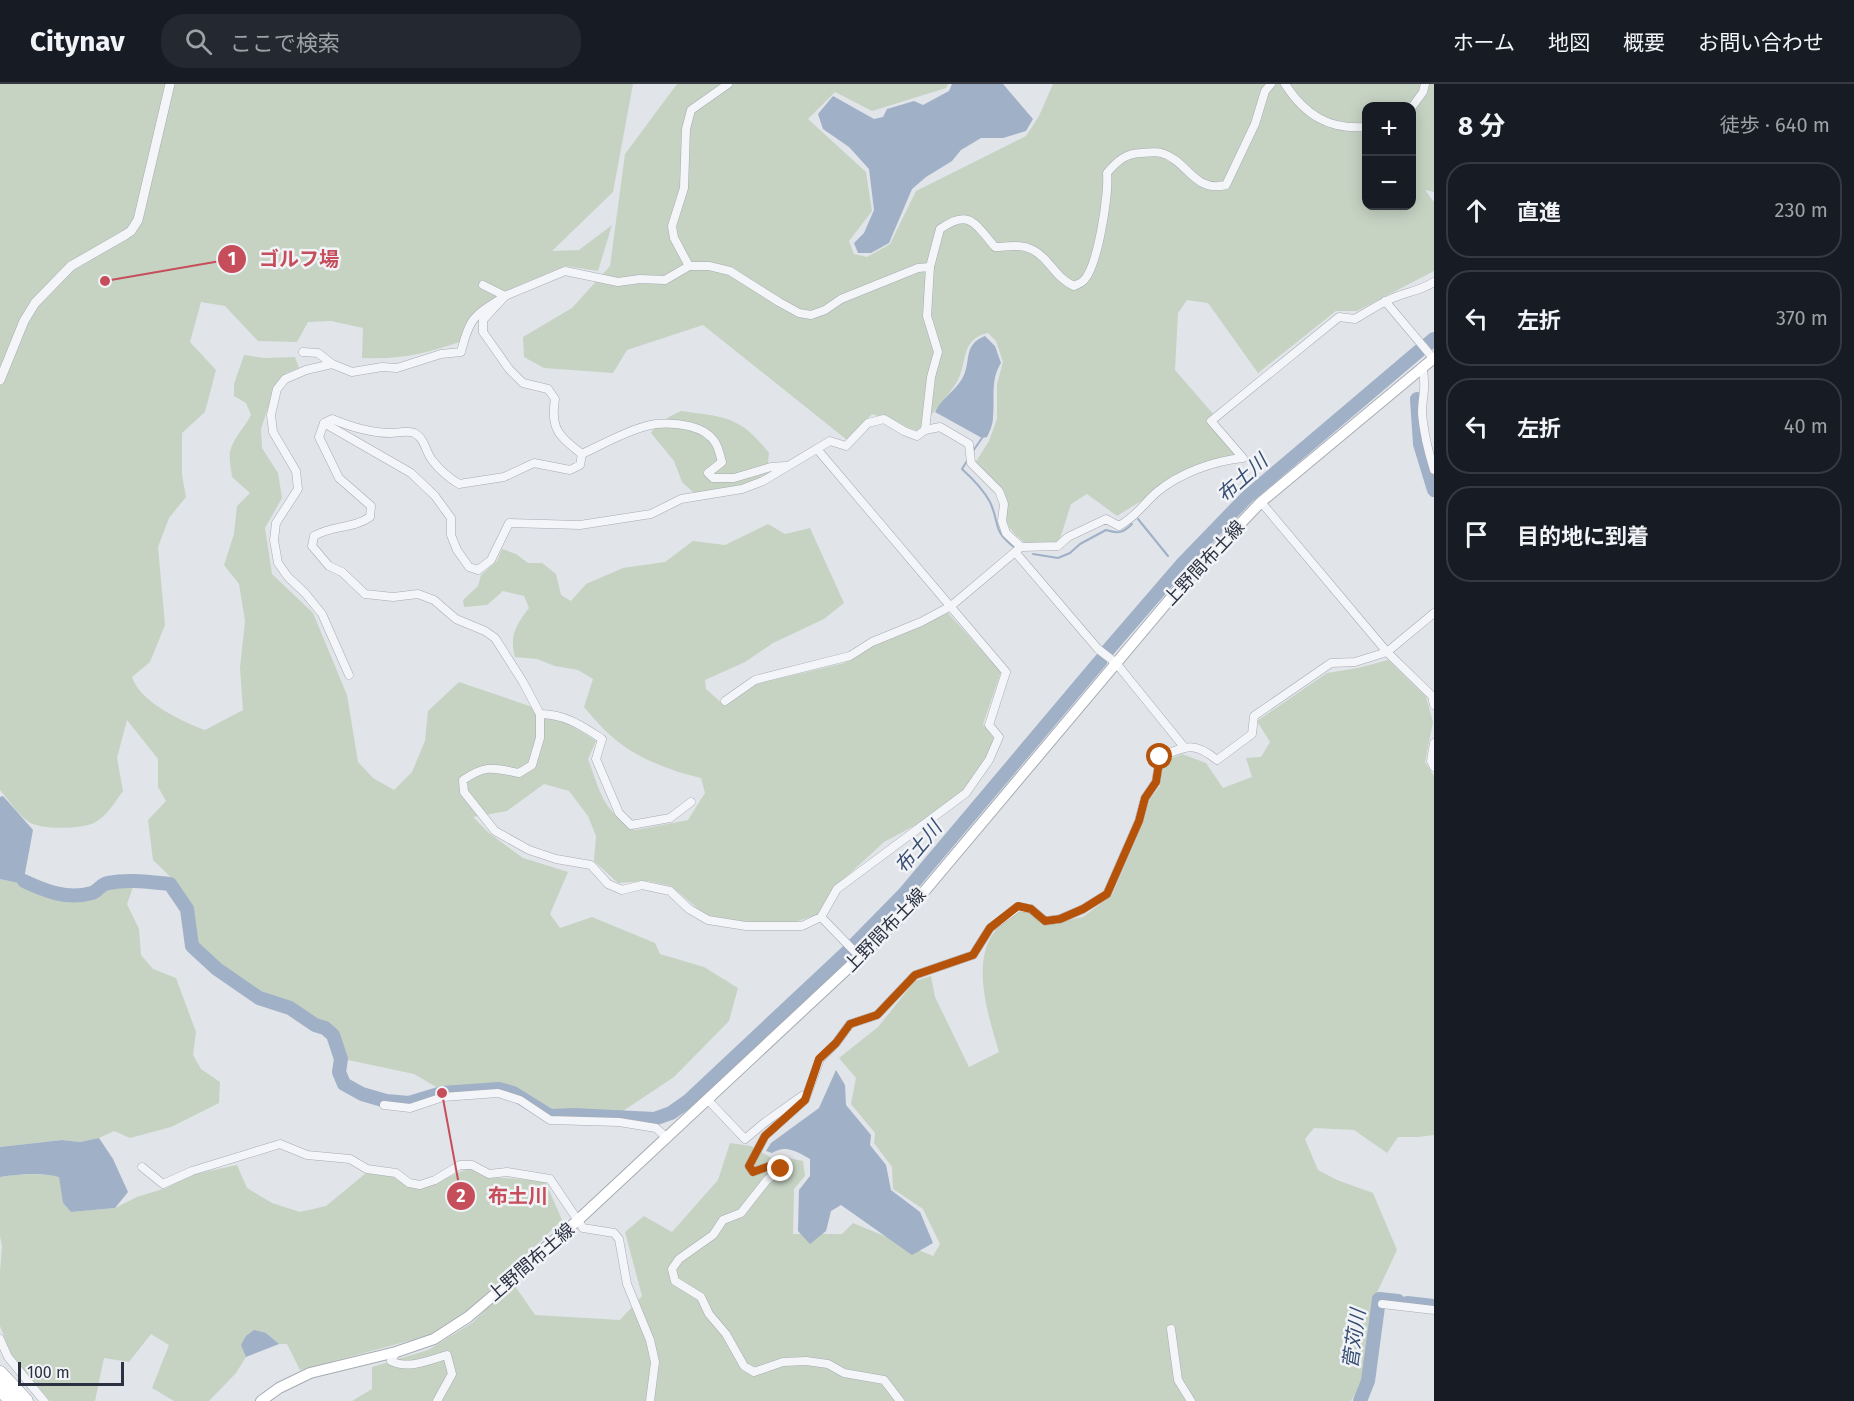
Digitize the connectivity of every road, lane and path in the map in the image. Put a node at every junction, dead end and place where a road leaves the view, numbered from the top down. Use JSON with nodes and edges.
{"nodes":[{"id":1,"x":170,"y":84,"type":"edge"},
{"id":2,"x":728,"y":84,"type":"edge"},
{"id":3,"x":1271,"y":84,"type":"edge"},
{"id":4,"x":1285,"y":84,"type":"edge"},
{"id":5,"x":1425,"y":84,"type":"edge"},
{"id":6,"x":1416,"y":102,"type":"edge"},
{"id":7,"x":1362,"y":128,"type":"edge"},
{"id":8,"x":690,"y":266,"type":"junction"},
{"id":9,"x":930,"y":267,"type":"junction"},
{"id":10,"x":1434,"y":282,"type":"edge"},
{"id":11,"x":483,"y":285,"type":"dead end"},
{"id":12,"x":505,"y":296,"type":"junction"},
{"id":13,"x":1385,"y":302,"type":"junction"},
{"id":14,"x":303,"y":352,"type":"dead end"},
{"id":15,"x":1431,"y":363,"type":"edge"},
{"id":16,"x":332,"y":364,"type":"junction"},
{"id":17,"x":0,"y":380,"type":"edge"},
{"id":18,"x":324,"y":423,"type":"junction"},
{"id":19,"x":925,"y":430,"type":"junction"},
{"id":20,"x":817,"y":449,"type":"junction"},
{"id":21,"x":582,"y":454,"type":"junction"},
{"id":22,"x":790,"y":466,"type":"junction"},
{"id":23,"x":1434,"y":470,"type":"edge"},
{"id":24,"x":1261,"y":502,"type":"junction"},
{"id":25,"x":1019,"y":550,"type":"junction"},
{"id":26,"x":951,"y":606,"type":"junction"},
{"id":27,"x":1434,"y":613,"type":"edge"},
{"id":28,"x":1387,"y":652,"type":"junction"},
{"id":29,"x":1116,"y":663,"type":"junction"},
{"id":30,"x":349,"y":675,"type":"dead end"},
{"id":31,"x":726,"y":700,"type":"dead end"},
{"id":32,"x":1434,"y":705,"type":"edge"},
{"id":33,"x":540,"y":714,"type":"junction"},
{"id":34,"x":1434,"y":743,"type":"edge"},
{"id":35,"x":1184,"y":747,"type":"junction"},
{"id":36,"x":1434,"y":767,"type":"edge"},
{"id":37,"x":691,"y":802,"type":"dead end"},
{"id":38,"x":822,"y":917,"type":"junction"},
{"id":39,"x":860,"y":957,"type":"junction"},
{"id":40,"x":808,"y":1088,"type":"junction"},
{"id":41,"x":708,"y":1101,"type":"junction"},
{"id":42,"x":384,"y":1105,"type":"dead end"},
{"id":43,"x":667,"y":1138,"type":"junction"},
{"id":44,"x":142,"y":1167,"type":"dead end"},
{"id":45,"x":577,"y":1221,"type":"junction"},
{"id":46,"x":1382,"y":1304,"type":"dead end"},
{"id":47,"x":1434,"y":1310,"type":"edge"},
{"id":48,"x":1171,"y":1329,"type":"dead end"},
{"id":49,"x":0,"y":1339,"type":"edge"},
{"id":50,"x":396,"y":1352,"type":"junction"},
{"id":51,"x":0,"y":1363,"type":"edge"},
{"id":52,"x":0,"y":1373,"type":"edge"},
{"id":53,"x":0,"y":1389,"type":"edge"},
{"id":54,"x":18,"y":1398,"type":"edge"},
{"id":55,"x":44,"y":1401,"type":"edge"},
{"id":56,"x":261,"y":1401,"type":"edge"},
{"id":57,"x":436,"y":1401,"type":"edge"},
{"id":58,"x":650,"y":1401,"type":"edge"},
{"id":59,"x":900,"y":1401,"type":"edge"},
{"id":60,"x":1191,"y":1401,"type":"edge"}],
"edges":[{"from":1,"to":17,"type":"street"},
{"from":2,"to":8,"type":"street"},
{"from":3,"to":9,"type":"street"},
{"from":4,"to":7,"type":"street"},
{"from":5,"to":6,"type":"street"},
{"from":8,"to":9,"type":"street"},
{"from":8,"to":12,"type":"street"},
{"from":9,"to":19,"type":"street"},
{"from":10,"to":13,"type":"street"},
{"from":11,"to":12,"type":"street"},
{"from":12,"to":16,"type":"street"},
{"from":12,"to":21,"type":"street"},
{"from":13,"to":15,"type":"street"},
{"from":13,"to":25,"type":"street"},
{"from":14,"to":16,"type":"street"},
{"from":15,"to":23,"type":"street"},
{"from":15,"to":24,"type":"main road","name":"上野間布土線"},
{"from":16,"to":30,"type":"street"},
{"from":18,"to":21,"type":"street"},
{"from":18,"to":22,"type":"street"},
{"from":18,"to":33,"type":"street"},
{"from":19,"to":20,"type":"street"},
{"from":19,"to":25,"type":"street"},
{"from":20,"to":22,"type":"street"},
{"from":20,"to":26,"type":"street"},
{"from":21,"to":22,"type":"street"},
{"from":24,"to":28,"type":"street"},
{"from":24,"to":29,"type":"main road","name":"上野間布土線"},
{"from":25,"to":26,"type":"street"},
{"from":25,"to":29,"type":"street"},
{"from":26,"to":31,"type":"street"},
{"from":26,"to":38,"type":"street"},
{"from":27,"to":28,"type":"street"},
{"from":28,"to":32,"type":"street"},
{"from":28,"to":35,"type":"street"},
{"from":29,"to":35,"type":"street"},
{"from":29,"to":39,"type":"main road","name":"上野間布土線"},
{"from":33,"to":37,"type":"street"},
{"from":33,"to":38,"type":"street"},
{"from":34,"to":36,"type":"street"},
{"from":35,"to":40,"type":"street"},
{"from":38,"to":39,"type":"street"},
{"from":39,"to":41,"type":"main road","name":"上野間布土線"},
{"from":40,"to":41,"type":"street"},
{"from":40,"to":59,"type":"street"},
{"from":41,"to":43,"type":"main road","name":"上野間布土線"},
{"from":42,"to":43,"type":"street"},
{"from":43,"to":45,"type":"main road","name":"上野間布土線"},
{"from":44,"to":45,"type":"street"},
{"from":45,"to":50,"type":"main road","name":"上野間布土線"},
{"from":45,"to":58,"type":"street"},
{"from":46,"to":47,"type":"street"},
{"from":48,"to":60,"type":"street"},
{"from":49,"to":55,"type":"street"},
{"from":50,"to":56,"type":"main road","name":"上野間布土線"},
{"from":50,"to":57,"type":"street"},
{"from":51,"to":54,"type":"highway"},
{"from":52,"to":54,"type":"highway"},
{"from":53,"to":54,"type":"highway"}]}
